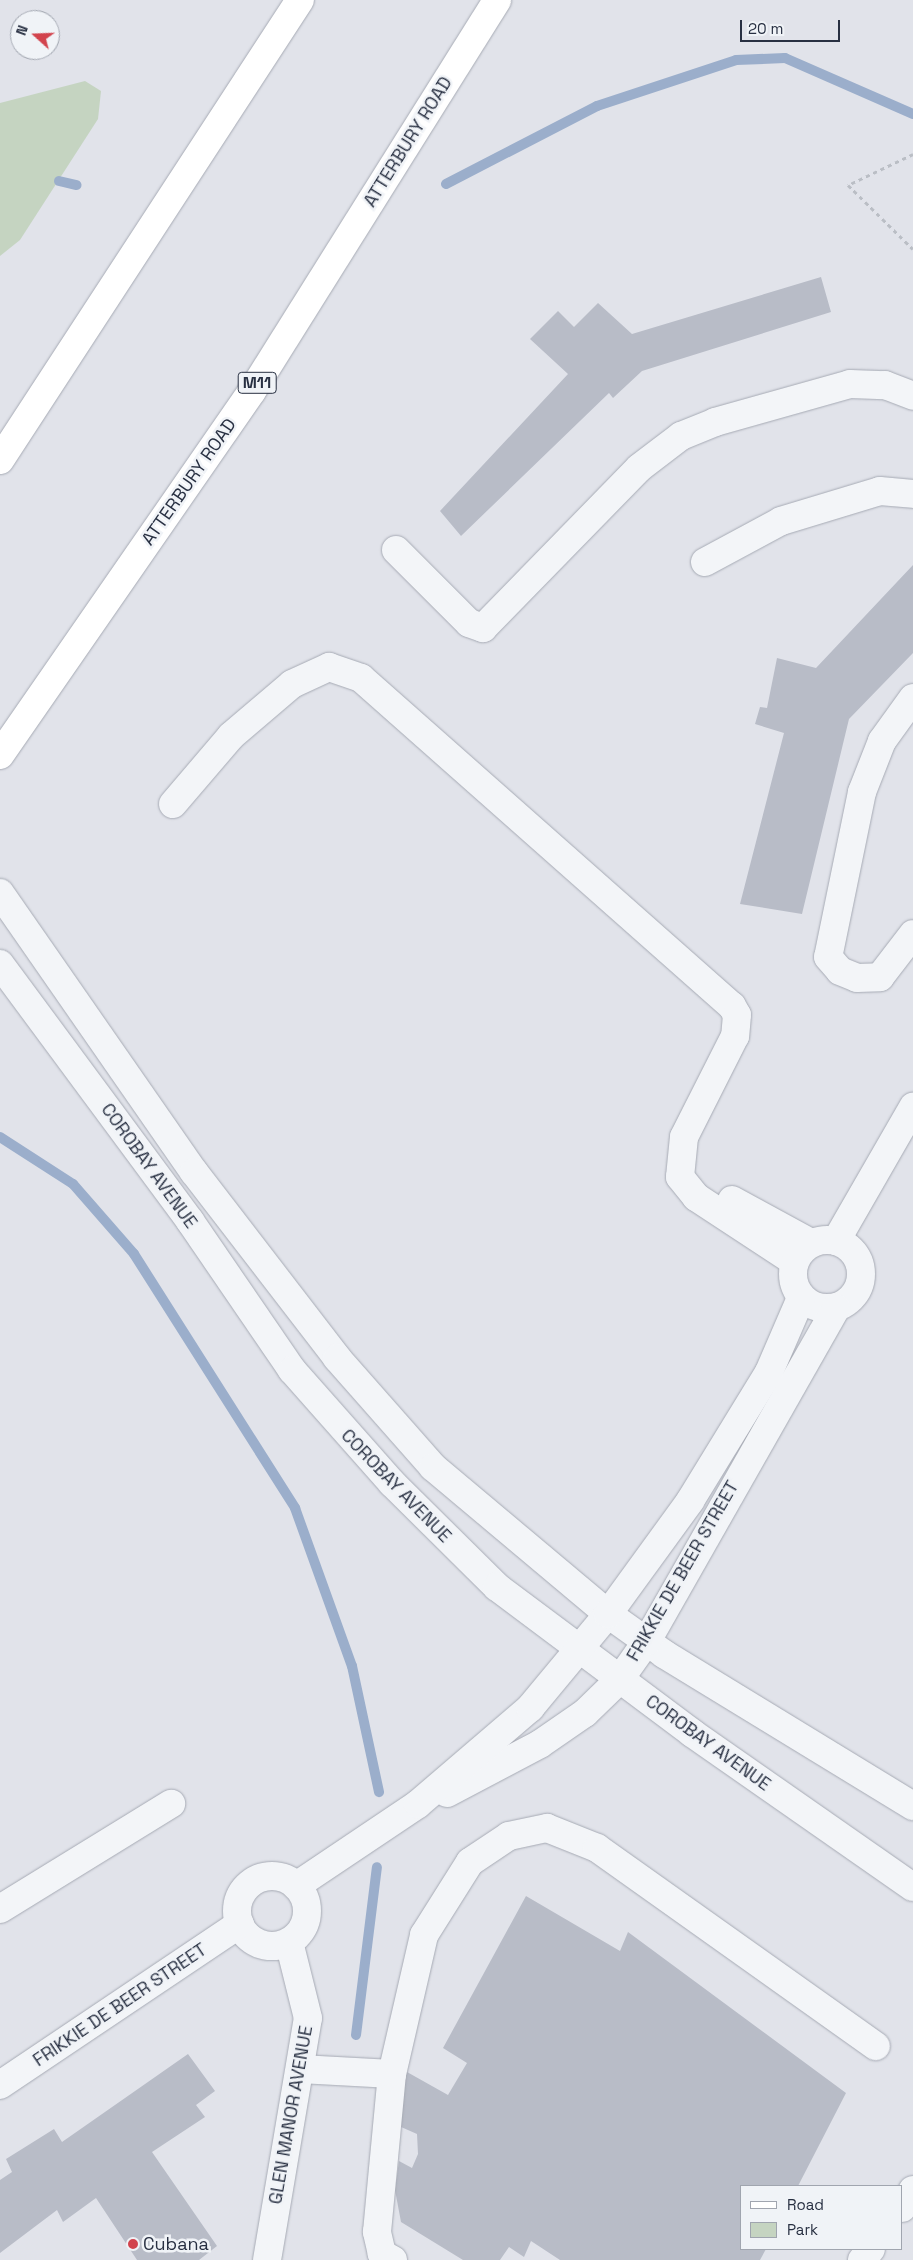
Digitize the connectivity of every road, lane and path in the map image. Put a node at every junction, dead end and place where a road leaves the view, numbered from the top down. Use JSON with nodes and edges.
{"nodes":[{"id":1,"x":300,"y":0,"type":"edge"},
{"id":2,"x":497,"y":0,"type":"edge"},
{"id":3,"x":913,"y":154,"type":"edge"},
{"id":4,"x":913,"y":249,"type":"edge"},
{"id":5,"x":913,"y":396,"type":"edge"},
{"id":6,"x":0,"y":460,"type":"edge"},
{"id":7,"x":913,"y":494,"type":"edge"},
{"id":8,"x":396,"y":550,"type":"dead end"},
{"id":9,"x":705,"y":562,"type":"dead end"},
{"id":10,"x":913,"y":698,"type":"edge"},
{"id":11,"x":0,"y":755,"type":"edge"},
{"id":12,"x":173,"y":804,"type":"dead end"},
{"id":13,"x":0,"y":893,"type":"edge"},
{"id":14,"x":913,"y":934,"type":"edge"},
{"id":15,"x":0,"y":964,"type":"edge"},
{"id":16,"x":913,"y":1107,"type":"edge"},
{"id":17,"x":814,"y":1249,"type":"junction"},
{"id":18,"x":801,"y":1298,"type":"junction"},
{"id":19,"x":836,"y":1308,"type":"junction"},
{"id":20,"x":608,"y":1614,"type":"junction"},
{"id":21,"x":647,"y":1641,"type":"junction"},
{"id":22,"x":579,"y":1650,"type":"junction"},
{"id":23,"x":620,"y":1679,"type":"junction"},
{"id":24,"x":171,"y":1804,"type":"dead end"},
{"id":25,"x":418,"y":1804,"type":"junction"},
{"id":26,"x":913,"y":1806,"type":"edge"},
{"id":27,"x":296,"y":1886,"type":"junction"},
{"id":28,"x":913,"y":1887,"type":"edge"},
{"id":29,"x":0,"y":1909,"type":"edge"},
{"id":30,"x":240,"y":1924,"type":"junction"},
{"id":31,"x":288,"y":1942,"type":"junction"},
{"id":32,"x":876,"y":2046,"type":"dead end"},
{"id":33,"x":300,"y":2069,"type":"junction"},
{"id":34,"x":392,"y":2074,"type":"junction"},
{"id":35,"x":0,"y":2085,"type":"edge"},
{"id":36,"x":913,"y":2190,"type":"edge"},
{"id":37,"x":903,"y":2206,"type":"edge"},
{"id":38,"x":870,"y":2250,"type":"edge"},
{"id":39,"x":267,"y":2260,"type":"edge"},
{"id":40,"x":392,"y":2260,"type":"edge"},
{"id":41,"x":862,"y":2260,"type":"edge"}],
"edges":[{"from":1,"to":6,"type":"main road"},
{"from":2,"to":11,"type":"main road","name":"ATTERBURY ROAD","number":"M11"},
{"from":3,"to":4,"type":"path"},
{"from":5,"to":8,"type":"street"},
{"from":7,"to":9,"type":"street"},
{"from":10,"to":14,"type":"street"},
{"from":12,"to":17,"type":"street","name":"FRIKKIE DE BEER STREET"},
{"from":13,"to":20,"type":"street","name":"COROBAY AVENUE"},
{"from":15,"to":22,"type":"street","name":"COROBAY AVENUE"},
{"from":16,"to":17,"type":"street"},
{"from":17,"to":18,"type":"street"},
{"from":17,"to":19,"type":"street","name":"FRIKKIE DE BEER STREET"},
{"from":18,"to":19,"type":"street"},
{"from":18,"to":20,"type":"street","name":"FRIKKIE DE BEER STREET"},
{"from":19,"to":21,"type":"street","name":"FRIKKIE DE BEER STREET"},
{"from":20,"to":21,"type":"street","name":"COROBAY AVENUE"},
{"from":20,"to":22,"type":"street","name":"FRIKKIE DE BEER STREET"},
{"from":21,"to":23,"type":"street","name":"FRIKKIE DE BEER STREET"},
{"from":21,"to":26,"type":"street","name":"COROBAY AVENUE"},
{"from":22,"to":23,"type":"street","name":"COROBAY AVENUE"},
{"from":22,"to":25,"type":"street","name":"FRIKKIE DE BEER STREET"},
{"from":23,"to":25,"type":"street","name":"FRIKKIE DE BEER STREET"},
{"from":23,"to":28,"type":"street","name":"COROBAY AVENUE"},
{"from":24,"to":29,"type":"street"},
{"from":25,"to":27,"type":"street","name":"FRIKKIE DE BEER STREET"},
{"from":27,"to":30,"type":"street"},
{"from":27,"to":31,"type":"street"},
{"from":30,"to":31,"type":"street"},
{"from":30,"to":35,"type":"street","name":"FRIKKIE DE BEER STREET"},
{"from":31,"to":33,"type":"street","name":"GLEN MANOR AVENUE"},
{"from":32,"to":34,"type":"street"},
{"from":33,"to":34,"type":"street"},
{"from":33,"to":39,"type":"street","name":"GLEN MANOR AVENUE"},
{"from":34,"to":40,"type":"street"},
{"from":36,"to":37,"type":"street"},
{"from":38,"to":41,"type":"street"}]}
